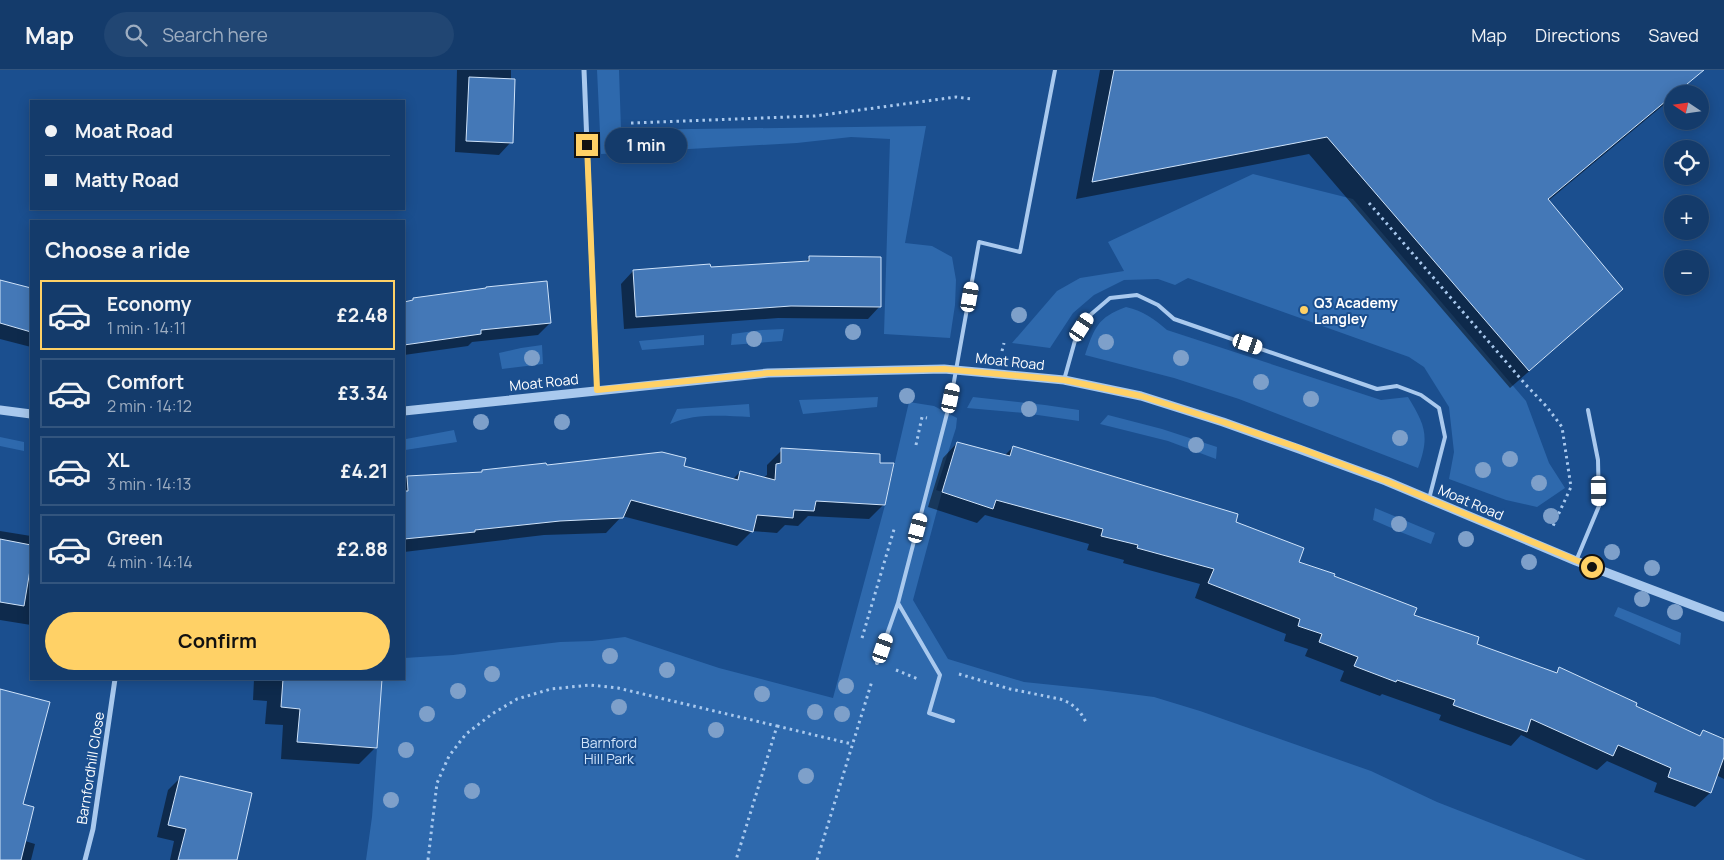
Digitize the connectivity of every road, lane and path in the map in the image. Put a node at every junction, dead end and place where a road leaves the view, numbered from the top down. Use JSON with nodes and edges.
{"nodes":[{"id":1,"x":584,"y":70,"type":"edge"},
{"id":2,"x":1055,"y":70,"type":"edge"},
{"id":3,"x":972,"y":99,"type":"dead end"},
{"id":4,"x":631,"y":123,"type":"dead end"},
{"id":5,"x":1369,"y":203,"type":"dead end"},
{"id":6,"x":957,"y":370,"type":"junction"},
{"id":7,"x":1064,"y":380,"type":"junction"},
{"id":8,"x":597,"y":390,"type":"junction"},
{"id":9,"x":0,"y":410,"type":"edge"},
{"id":10,"x":1588,"y":410,"type":"dead end"},
{"id":11,"x":405,"y":411,"type":"edge"},
{"id":12,"x":30,"y":414,"type":"edge"},
{"id":13,"x":932,"y":420,"type":"dead end"},
{"id":14,"x":916,"y":445,"type":"dead end"},
{"id":15,"x":1429,"y":499,"type":"junction"},
{"id":16,"x":896,"y":520,"type":"dead end"},
{"id":17,"x":1544,"y":548,"type":"junction"},
{"id":18,"x":1576,"y":561,"type":"junction"},
{"id":19,"x":898,"y":603,"type":"junction"},
{"id":20,"x":1724,"y":617,"type":"edge"},
{"id":21,"x":861,"y":640,"type":"dead end"},
{"id":22,"x":877,"y":664,"type":"junction"},
{"id":23,"x":940,"y":675,"type":"junction"},
{"id":24,"x":115,"y":680,"type":"edge"},
{"id":25,"x":953,"y":721,"type":"dead end"},
{"id":26,"x":1086,"y":722,"type":"dead end"},
{"id":27,"x":777,"y":726,"type":"junction"},
{"id":28,"x":852,"y":744,"type":"junction"},
{"id":29,"x":85,"y":860,"type":"edge"},
{"id":30,"x":428,"y":860,"type":"edge"},
{"id":31,"x":736,"y":860,"type":"edge"},
{"id":32,"x":817,"y":860,"type":"edge"}],
"edges":[{"from":1,"to":8,"type":"street"},
{"from":2,"to":6,"type":"lane"},
{"from":3,"to":4,"type":"path"},
{"from":5,"to":17,"type":"path"},
{"from":6,"to":7,"type":"street","name":"Moat Road"},
{"from":6,"to":8,"type":"street","name":"Moat Road"},
{"from":6,"to":19,"type":"lane"},
{"from":7,"to":15,"type":"street","name":"Moat Road"},
{"from":7,"to":15,"type":"lane"},
{"from":8,"to":11,"type":"street","name":"Moat Road"},
{"from":9,"to":12,"type":"street"},
{"from":10,"to":18,"type":"lane"},
{"from":13,"to":14,"type":"path"},
{"from":15,"to":17,"type":"street","name":"Moat Road"},
{"from":16,"to":21,"type":"path"},
{"from":17,"to":18,"type":"street","name":"Moat Road"},
{"from":18,"to":20,"type":"street","name":"Moat Road"},
{"from":19,"to":22,"type":"lane"},
{"from":19,"to":23,"type":"lane"},
{"from":22,"to":23,"type":"path"},
{"from":22,"to":28,"type":"path"},
{"from":23,"to":25,"type":"lane"},
{"from":23,"to":26,"type":"path"},
{"from":24,"to":29,"type":"street","name":"Barnfordhill Close"},
{"from":27,"to":28,"type":"path"},
{"from":27,"to":30,"type":"path"},
{"from":27,"to":31,"type":"path"},
{"from":28,"to":32,"type":"path"}]}
